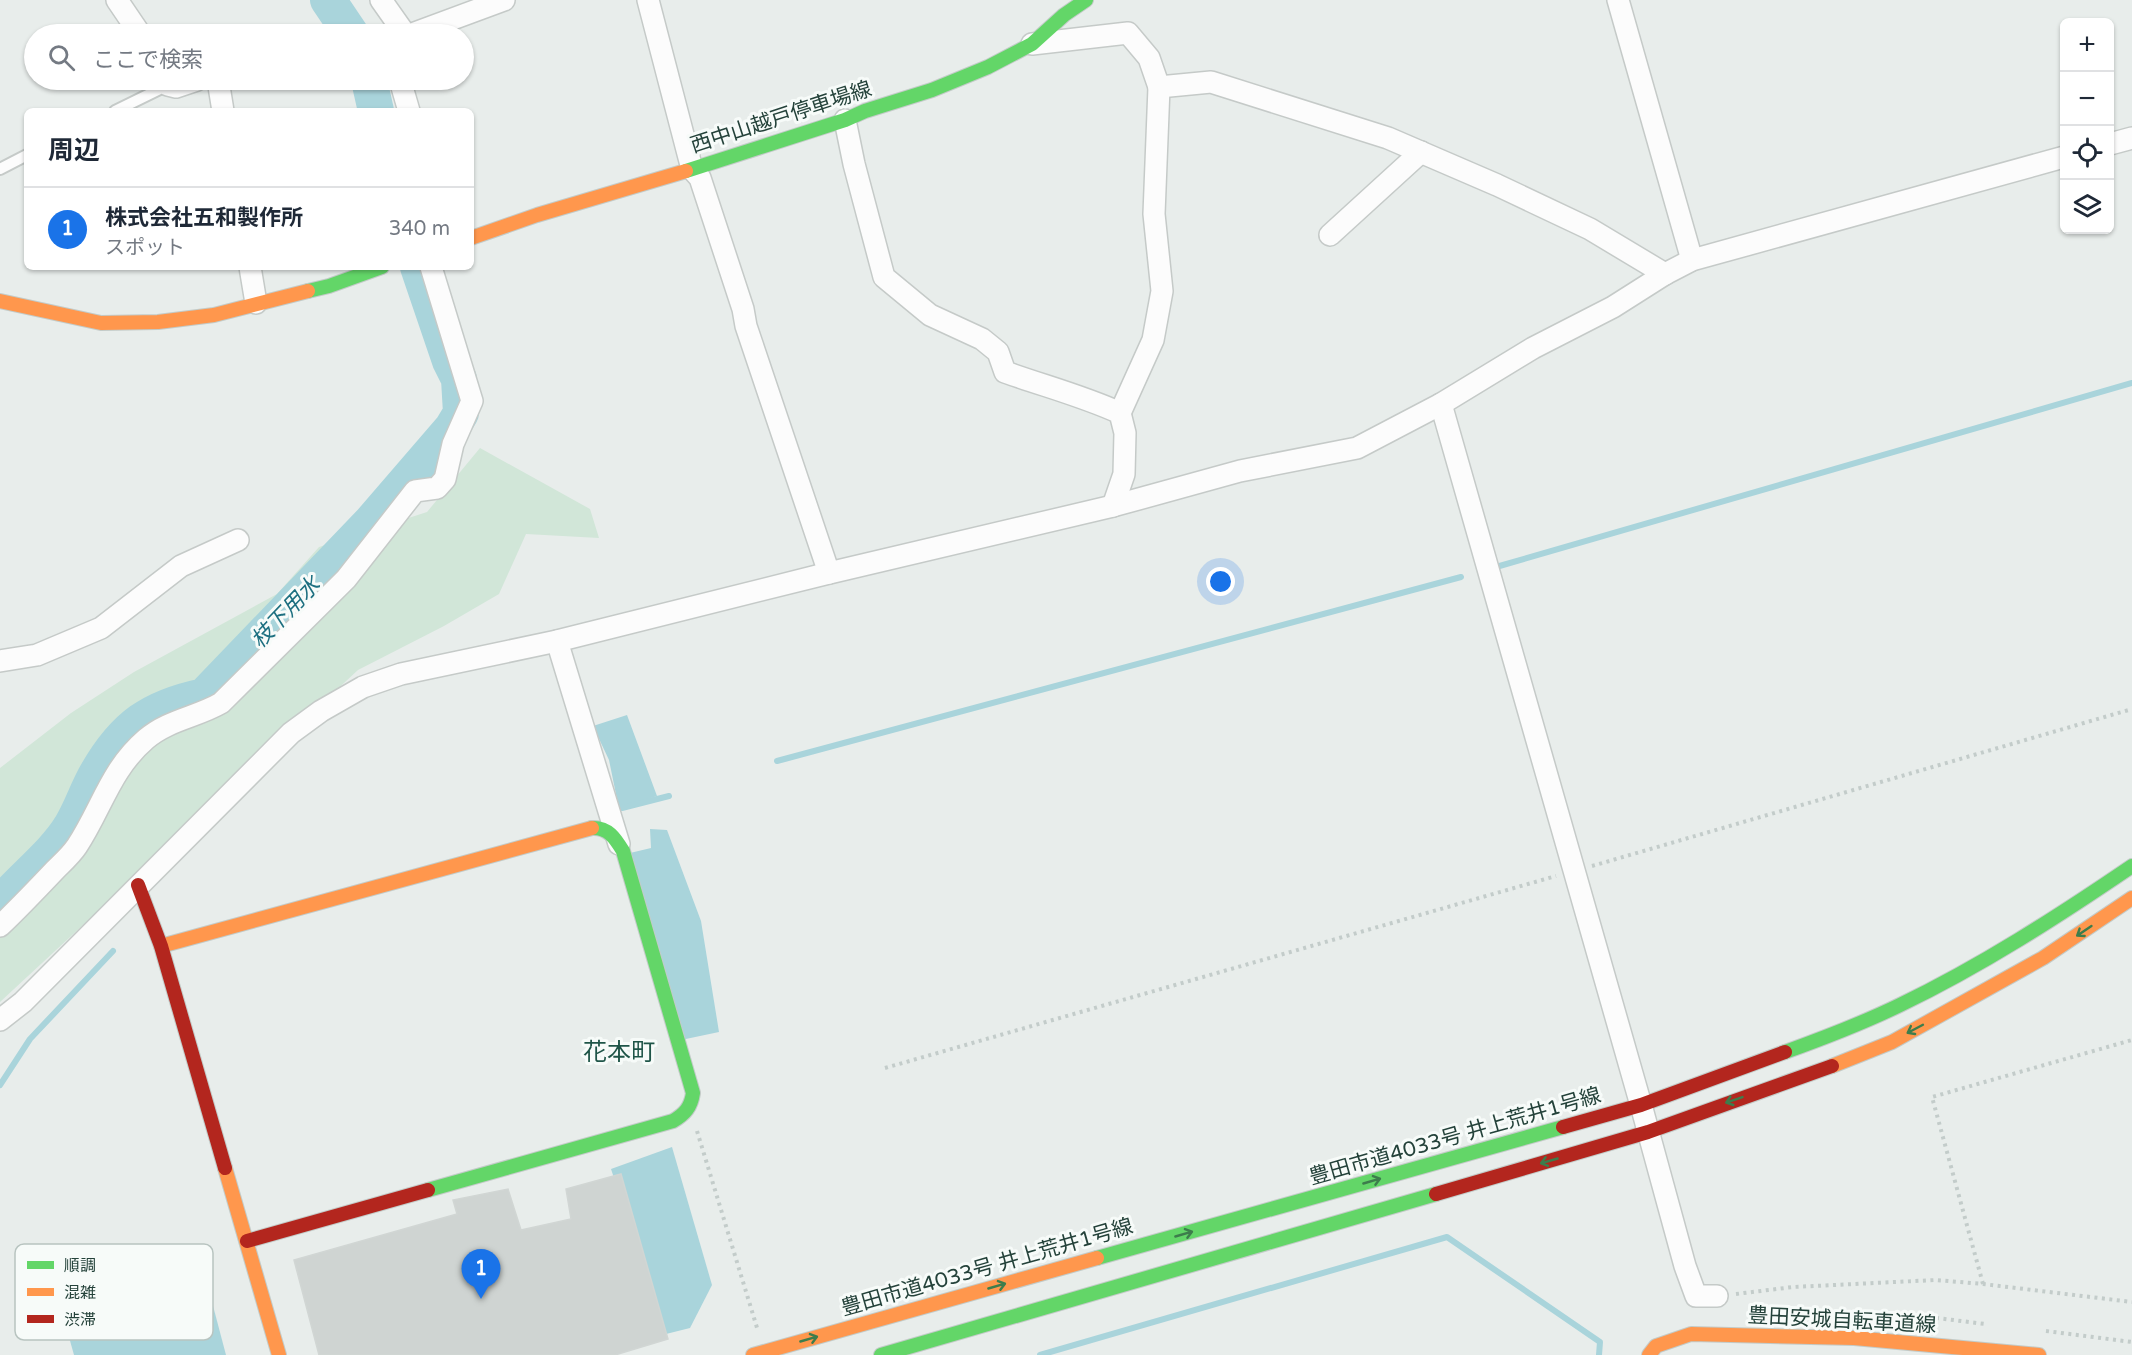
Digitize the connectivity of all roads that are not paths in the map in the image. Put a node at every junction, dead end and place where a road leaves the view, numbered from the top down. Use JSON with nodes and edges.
{"nodes":[{"id":1,"x":117,"y":0,"type":"edge"},
{"id":2,"x":381,"y":0,"type":"edge"},
{"id":3,"x":504,"y":0,"type":"edge"},
{"id":4,"x":648,"y":0,"type":"edge"},
{"id":5,"x":1086,"y":0,"type":"edge"},
{"id":6,"x":1618,"y":0,"type":"edge"},
{"id":7,"x":133,"y":24,"type":"edge"},
{"id":8,"x":398,"y":24,"type":"edge"},
{"id":9,"x":439,"y":24,"type":"edge"},
{"id":10,"x":1032,"y":44,"type":"junction"},
{"id":11,"x":1159,"y":87,"type":"junction"},
{"id":12,"x":152,"y":90,"type":"edge"},
{"id":13,"x":220,"y":90,"type":"edge"},
{"id":14,"x":403,"y":90,"type":"edge"},
{"id":15,"x":121,"y":108,"type":"edge"},
{"id":16,"x":223,"y":108,"type":"edge"},
{"id":17,"x":408,"y":108,"type":"edge"},
{"id":18,"x":845,"y":120,"type":"junction"},
{"id":19,"x":2132,"y":138,"type":"edge"},
{"id":20,"x":2114,"y":143,"type":"edge"},
{"id":21,"x":1421,"y":152,"type":"junction"},
{"id":22,"x":24,"y":157,"type":"edge"},
{"id":23,"x":2060,"y":158,"type":"edge"},
{"id":24,"x":0,"y":169,"type":"edge"},
{"id":25,"x":692,"y":169,"type":"junction"},
{"id":26,"x":1330,"y":235,"type":"dead end"},
{"id":27,"x":474,"y":237,"type":"edge"},
{"id":28,"x":1692,"y":260,"type":"junction"},
{"id":29,"x":250,"y":270,"type":"edge"},
{"id":30,"x":374,"y":270,"type":"edge"},
{"id":31,"x":432,"y":270,"type":"edge"},
{"id":32,"x":1665,"y":274,"type":"junction"},
{"id":33,"x":0,"y":301,"type":"edge"},
{"id":34,"x":256,"y":303,"type":"junction"},
{"id":35,"x":1441,"y":404,"type":"junction"},
{"id":36,"x":1120,"y":413,"type":"junction"},
{"id":37,"x":1113,"y":506,"type":"junction"},
{"id":38,"x":238,"y":540,"type":"dead end"},
{"id":39,"x":829,"y":573,"type":"junction"},
{"id":40,"x":557,"y":641,"type":"junction"},
{"id":41,"x":0,"y":661,"type":"edge"},
{"id":42,"x":619,"y":844,"type":"junction"},
{"id":43,"x":2132,"y":866,"type":"edge"},
{"id":44,"x":138,"y":885,"type":"junction"},
{"id":45,"x":2132,"y":898,"type":"edge"},
{"id":46,"x":0,"y":926,"type":"edge"},
{"id":47,"x":161,"y":946,"type":"junction"},
{"id":48,"x":0,"y":1020,"type":"edge"},
{"id":49,"x":1641,"y":1105,"type":"junction"},
{"id":50,"x":1648,"y":1132,"type":"junction"},
{"id":51,"x":247,"y":1241,"type":"junction"},
{"id":52,"x":1718,"y":1296,"type":"road end"},
{"id":53,"x":759,"y":1353,"type":"edge"},
{"id":54,"x":279,"y":1355,"type":"edge"},
{"id":55,"x":881,"y":1355,"type":"edge"},
{"id":56,"x":1649,"y":1355,"type":"edge"},
{"id":57,"x":2039,"y":1355,"type":"edge"}],
"edges":[{"from":1,"to":7,"type":"street"},
{"from":2,"to":8,"type":"street"},
{"from":3,"to":9,"type":"street"},
{"from":4,"to":25,"type":"street"},
{"from":5,"to":10,"type":"street","name":"西中山越戸停車場線"},
{"from":6,"to":28,"type":"street"},
{"from":10,"to":11,"type":"street"},
{"from":10,"to":18,"type":"street","name":"西中山越戸停車場線"},
{"from":11,"to":21,"type":"street"},
{"from":11,"to":36,"type":"street"},
{"from":12,"to":15,"type":"lane"},
{"from":13,"to":16,"type":"street"},
{"from":14,"to":17,"type":"street"},
{"from":18,"to":25,"type":"street","name":"西中山越戸停車場線"},
{"from":18,"to":36,"type":"street"},
{"from":19,"to":20,"type":"street"},
{"from":21,"to":26,"type":"street"},
{"from":21,"to":32,"type":"street"},
{"from":22,"to":24,"type":"lane"},
{"from":23,"to":28,"type":"street"},
{"from":25,"to":27,"type":"street","name":"西中山越戸停車場線"},
{"from":25,"to":39,"type":"street"},
{"from":28,"to":32,"type":"street"},
{"from":29,"to":34,"type":"street"},
{"from":30,"to":34,"type":"street"},
{"from":31,"to":46,"type":"street"},
{"from":32,"to":35,"type":"street"},
{"from":33,"to":34,"type":"street"},
{"from":35,"to":37,"type":"street"},
{"from":35,"to":49,"type":"street"},
{"from":36,"to":37,"type":"street"},
{"from":37,"to":39,"type":"street"},
{"from":38,"to":41,"type":"street"},
{"from":39,"to":40,"type":"street"},
{"from":40,"to":42,"type":"street"},
{"from":40,"to":44,"type":"street"},
{"from":42,"to":47,"type":"street"},
{"from":42,"to":51,"type":"street"},
{"from":43,"to":49,"type":"street","name":"豊田市道4033号 井上荒井1号線"},
{"from":44,"to":47,"type":"street"},
{"from":44,"to":48,"type":"street"},
{"from":45,"to":50,"type":"street","one_way":true},
{"from":47,"to":51,"type":"street"},
{"from":49,"to":50,"type":"street"},
{"from":53,"to":49,"type":"street","name":"豊田市道4033号 井上荒井1号線","one_way":true},
{"from":50,"to":52,"type":"street"},
{"from":50,"to":55,"type":"street","one_way":true},
{"from":51,"to":54,"type":"street"},
{"from":56,"to":57,"type":"street","name":"豊田安城自転車道線"}]}
